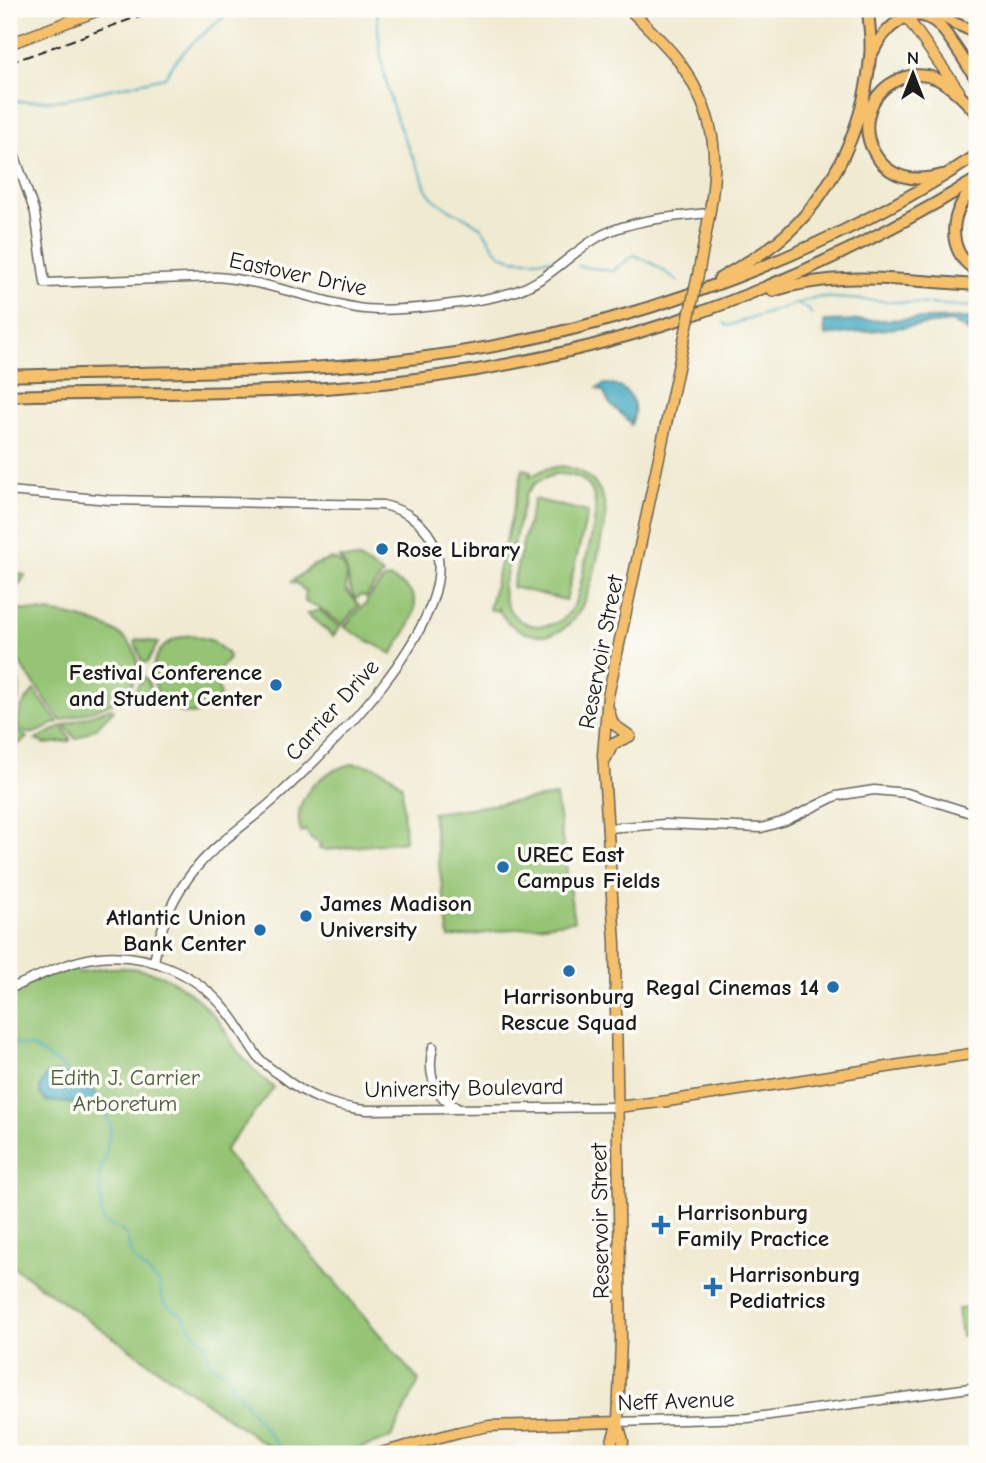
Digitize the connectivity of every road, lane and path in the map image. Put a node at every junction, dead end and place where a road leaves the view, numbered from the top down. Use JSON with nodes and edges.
{"nodes":[{"id":1,"x":102,"y":9,"type":"edge"},
{"id":2,"x":629,"y":9,"type":"edge"},
{"id":3,"x":868,"y":9,"type":"edge"},
{"id":4,"x":925,"y":9,"type":"edge"},
{"id":5,"x":934,"y":9,"type":"edge"},
{"id":6,"x":903,"y":12,"type":"edge"},
{"id":7,"x":937,"y":23,"type":"junction"},
{"id":8,"x":977,"y":33,"type":"edge"},
{"id":9,"x":9,"y":44,"type":"edge"},
{"id":10,"x":870,"y":56,"type":"junction"},
{"id":11,"x":977,"y":80,"type":"edge"},
{"id":12,"x":964,"y":98,"type":"junction"},
{"id":13,"x":977,"y":114,"type":"edge"},
{"id":14,"x":9,"y":139,"type":"edge"},
{"id":15,"x":977,"y":155,"type":"edge"},
{"id":16,"x":954,"y":170,"type":"junction"},
{"id":17,"x":977,"y":179,"type":"edge"},
{"id":18,"x":977,"y":186,"type":"edge"},
{"id":19,"x":709,"y":213,"type":"junction"},
{"id":20,"x":690,"y":215,"type":"junction"},
{"id":21,"x":706,"y":229,"type":"junction"},
{"id":22,"x":977,"y":271,"type":"edge"},
{"id":23,"x":977,"y":285,"type":"edge"},
{"id":24,"x":708,"y":286,"type":"junction"},
{"id":25,"x":717,"y":308,"type":"junction"},
{"id":26,"x":9,"y":376,"type":"edge"},
{"id":27,"x":9,"y":396,"type":"edge"},
{"id":28,"x":9,"y":491,"type":"edge"},
{"id":29,"x":607,"y":699,"type":"junction"},
{"id":30,"x":603,"y":772,"type":"junction"},
{"id":31,"x":977,"y":815,"type":"edge"},
{"id":32,"x":607,"y":828,"type":"junction"},
{"id":33,"x":154,"y":962,"type":"junction"},
{"id":34,"x":9,"y":989,"type":"edge"},
{"id":35,"x":433,"y":1047,"type":"dead end"},
{"id":36,"x":977,"y":1053,"type":"edge"},
{"id":37,"x":617,"y":1107,"type":"junction"},
{"id":38,"x":459,"y":1108,"type":"junction"},
{"id":39,"x":977,"y":1387,"type":"edge"},
{"id":40,"x":618,"y":1422,"type":"junction"},
{"id":41,"x":377,"y":1454,"type":"edge"},
{"id":42,"x":611,"y":1454,"type":"edge"},
{"id":43,"x":622,"y":1454,"type":"edge"}],
"edges":[{"from":1,"to":9,"type":"main road"},
{"from":2,"to":19,"type":"main road","name":"Reservoir Street"},
{"from":3,"to":10,"type":"highway"},
{"from":4,"to":7,"type":"main road"},
{"from":5,"to":8,"type":"highway"},
{"from":6,"to":7,"type":"highway"},
{"from":6,"to":10,"type":"highway"},
{"from":6,"to":12,"type":"main road"},
{"from":7,"to":11,"type":"highway"},
{"from":10,"to":24,"type":"highway"},
{"from":12,"to":13,"type":"highway"},
{"from":12,"to":16,"type":"highway"},
{"from":14,"to":20,"type":"street","name":"Eastover Drive"},
{"from":15,"to":16,"type":"highway"},
{"from":16,"to":24,"type":"highway"},
{"from":17,"to":25,"type":"highway"},
{"from":18,"to":22,"type":"highway"},
{"from":19,"to":20,"type":"street","name":"Eastover Drive"},
{"from":19,"to":21,"type":"main road","name":"Reservoir Street"},
{"from":20,"to":21,"type":"street"},
{"from":21,"to":29,"type":"main road","name":"Reservoir Street","bridge":true},
{"from":23,"to":25,"type":"highway"},
{"from":24,"to":26,"type":"highway"},
{"from":25,"to":27,"type":"highway"},
{"from":28,"to":33,"type":"street","name":"Carrier Drive"},
{"from":29,"to":30,"type":"main road","name":"Reservoir Street"},
{"from":29,"to":30,"type":"main road"},
{"from":30,"to":32,"type":"main road","name":"Reservoir Street"},
{"from":31,"to":32,"type":"street"},
{"from":32,"to":37,"type":"main road","name":"Reservoir Street"},
{"from":33,"to":34,"type":"street","name":"University Boulevard"},
{"from":33,"to":38,"type":"street","name":"University Boulevard"},
{"from":35,"to":38,"type":"street"},
{"from":36,"to":37,"type":"main road","name":"University Boulevard"},
{"from":37,"to":38,"type":"street","name":"University Boulevard"},
{"from":37,"to":40,"type":"main road","name":"Reservoir Street"},
{"from":39,"to":40,"type":"street","name":"Neff Avenue"},
{"from":40,"to":41,"type":"main road","name":"Neff Avenue"},
{"from":40,"to":42,"type":"main road","name":"Reservoir Street"},
{"from":40,"to":43,"type":"main road","name":"Reservoir Street"}]}
